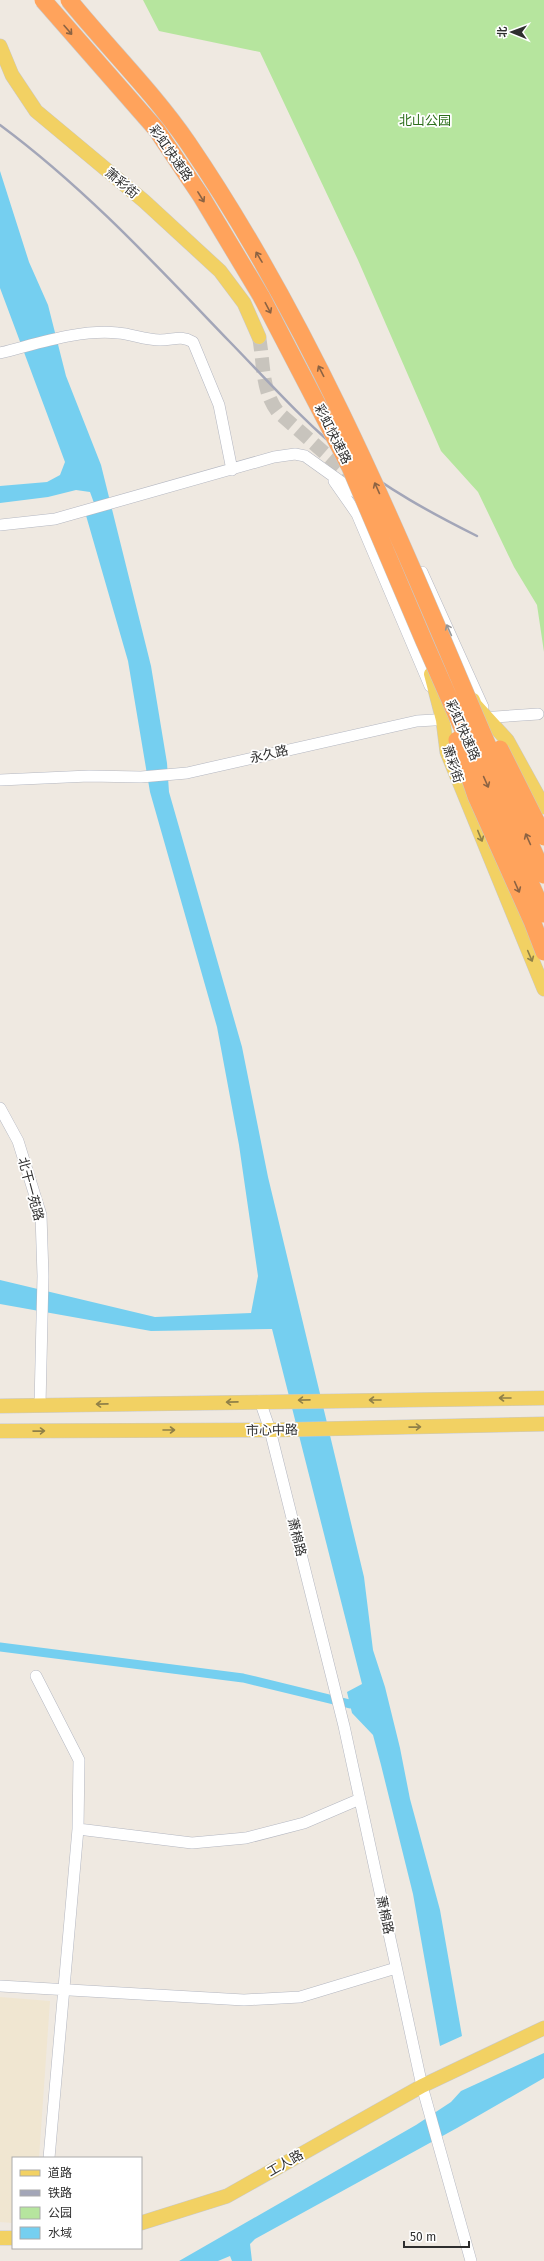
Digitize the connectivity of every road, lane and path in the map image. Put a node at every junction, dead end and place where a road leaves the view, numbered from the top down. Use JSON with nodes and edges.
{"nodes":[{"id":1,"x":43,"y":0,"type":"edge"},
{"id":2,"x":69,"y":0,"type":"edge"},
{"id":3,"x":0,"y":46,"type":"edge"},
{"id":4,"x":256,"y":337,"type":"tunnel mouth"},
{"id":5,"x":0,"y":353,"type":"edge"},
{"id":6,"x":232,"y":470,"type":"junction"},
{"id":7,"x":326,"y":471,"type":"junction"},
{"id":8,"x":0,"y":525,"type":"edge"},
{"id":9,"x":390,"y":530,"type":"dead end"},
{"id":10,"x":375,"y":536,"type":"dead end"},
{"id":11,"x":440,"y":634,"type":"junction"},
{"id":12,"x":424,"y":641,"type":"junction"},
{"id":13,"x":538,"y":714,"type":"dead end"},
{"id":14,"x":487,"y":717,"type":"junction"},
{"id":15,"x":443,"y":720,"type":"junction"},
{"id":16,"x":0,"y":780,"type":"edge"},
{"id":17,"x":544,"y":807,"type":"edge"},
{"id":18,"x":544,"y":836,"type":"edge"},
{"id":19,"x":544,"y":875,"type":"edge"},
{"id":20,"x":544,"y":914,"type":"edge"},
{"id":21,"x":544,"y":952,"type":"edge"},
{"id":22,"x":544,"y":989,"type":"edge"},
{"id":23,"x":0,"y":1108,"type":"edge"},
{"id":24,"x":544,"y":1398,"type":"edge"},
{"id":25,"x":260,"y":1401,"type":"junction"},
{"id":26,"x":40,"y":1405,"type":"junction"},
{"id":27,"x":0,"y":1406,"type":"edge"},
{"id":28,"x":544,"y":1424,"type":"edge"},
{"id":29,"x":270,"y":1430,"type":"junction"},
{"id":30,"x":0,"y":1431,"type":"edge"},
{"id":31,"x":36,"y":1676,"type":"dead end"},
{"id":32,"x":360,"y":1799,"type":"junction"},
{"id":33,"x":78,"y":1829,"type":"junction"},
{"id":34,"x":396,"y":1968,"type":"junction"},
{"id":35,"x":0,"y":1986,"type":"edge"},
{"id":36,"x":64,"y":1989,"type":"junction"},
{"id":37,"x":544,"y":2018,"type":"edge"},
{"id":38,"x":544,"y":2028,"type":"edge"},
{"id":39,"x":422,"y":2086,"type":"junction"},
{"id":40,"x":49,"y":2157,"type":"edge"},
{"id":41,"x":142,"y":2222,"type":"edge"},
{"id":42,"x":0,"y":2238,"type":"edge"},
{"id":43,"x":12,"y":2238,"type":"edge"},
{"id":44,"x":471,"y":2261,"type":"edge"}],
"edges":[{"from":1,"to":12,"type":"highway","name":"彩虹快速路","one_way":true,"bridge":true},
{"from":11,"to":2,"type":"highway","name":"彩虹快速路","one_way":true,"bridge":true},
{"from":3,"to":4,"type":"main road","name":"萧彩街"},
{"from":5,"to":6,"type":"street"},
{"from":6,"to":7,"type":"street"},
{"from":6,"to":8,"type":"street"},
{"from":14,"to":7,"type":"street","one_way":true},
{"from":7,"to":15,"type":"street"},
{"from":9,"to":14,"type":"main road"},
{"from":10,"to":15,"type":"main road","name":"萧彩街"},
{"from":11,"to":18,"type":"highway","bridge":true},
{"from":19,"to":11,"type":"highway","name":"彩虹快速路","one_way":true,"bridge":true},
{"from":12,"to":20,"type":"highway","name":"彩虹快速路","one_way":true,"bridge":true},
{"from":12,"to":21,"type":"highway","one_way":true,"bridge":true},
{"from":13,"to":14,"type":"street","name":"永久路"},
{"from":14,"to":15,"type":"street","name":"永久路"},
{"from":14,"to":17,"type":"main road"},
{"from":15,"to":16,"type":"street","name":"永久路"},
{"from":15,"to":22,"type":"main road","name":"萧彩街","one_way":true},
{"from":23,"to":26,"type":"street","name":"北干一苑路"},
{"from":24,"to":25,"type":"main road","one_way":true},
{"from":25,"to":26,"type":"main road","one_way":true},
{"from":25,"to":29,"type":"street","name":"萧棉路"},
{"from":26,"to":27,"type":"main road"},
{"from":29,"to":28,"type":"main road","name":"市心中路","one_way":true},
{"from":30,"to":29,"type":"main road","name":"市心中路","one_way":true},
{"from":29,"to":32,"type":"street","name":"萧棉路"},
{"from":31,"to":33,"type":"street"},
{"from":32,"to":33,"type":"street"},
{"from":32,"to":34,"type":"street","name":"萧棉路"},
{"from":33,"to":36,"type":"street"},
{"from":34,"to":36,"type":"street"},
{"from":34,"to":39,"type":"street","name":"萧棉路"},
{"from":35,"to":36,"type":"street"},
{"from":36,"to":40,"type":"street"},
{"from":37,"to":39,"type":"main road","name":"工人路"},
{"from":38,"to":39,"type":"main road","name":"工人路"},
{"from":39,"to":41,"type":"main road","name":"工人路"},
{"from":39,"to":44,"type":"street","name":"萧棉路"},
{"from":42,"to":43,"type":"main road"}]}
